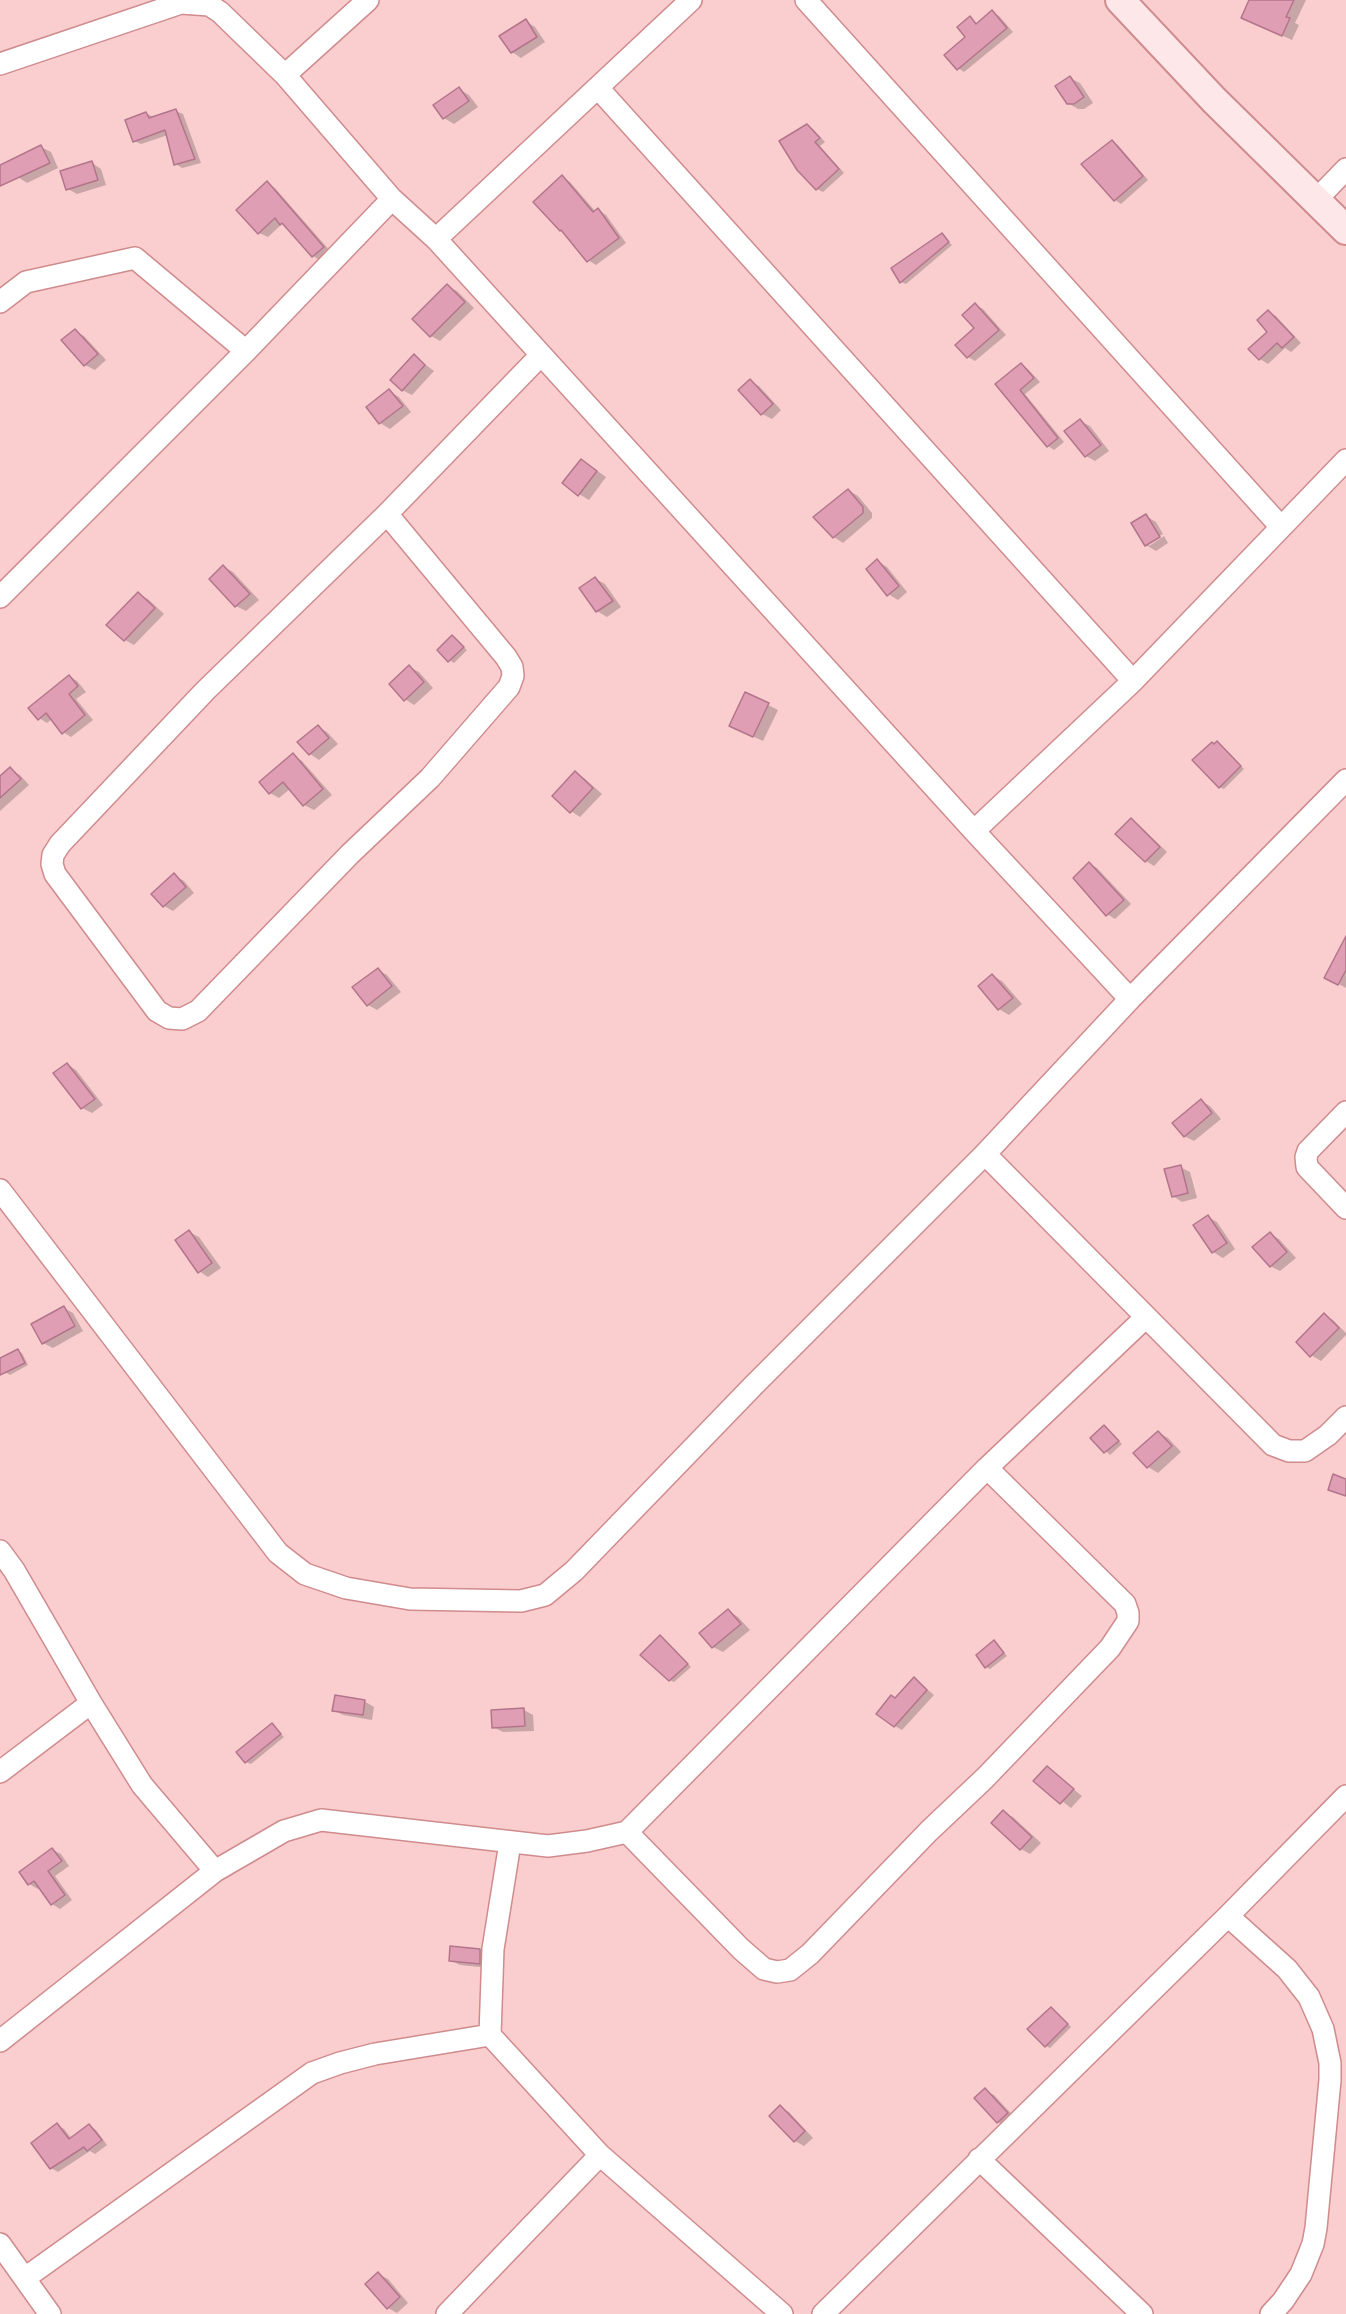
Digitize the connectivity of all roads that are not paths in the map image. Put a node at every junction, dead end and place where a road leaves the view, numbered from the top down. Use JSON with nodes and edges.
{"nodes":[{"id":1,"x":368,"y":0,"type":"edge"},
{"id":2,"x":691,"y":0,"type":"edge"},
{"id":3,"x":806,"y":0,"type":"edge"},
{"id":4,"x":1120,"y":0,"type":"edge"},
{"id":5,"x":0,"y":64,"type":"edge"},
{"id":6,"x":285,"y":75,"type":"junction"},
{"id":7,"x":598,"y":88,"type":"junction"},
{"id":8,"x":1346,"y":169,"type":"edge"},
{"id":9,"x":392,"y":199,"type":"junction"},
{"id":10,"x":1316,"y":200,"type":"junction"},
{"id":11,"x":1346,"y":230,"type":"edge"},
{"id":12,"x":436,"y":239,"type":"junction"},
{"id":13,"x":0,"y":302,"type":"edge"},
{"id":14,"x":246,"y":351,"type":"junction"},
{"id":15,"x":540,"y":356,"type":"junction"},
{"id":16,"x":1346,"y":460,"type":"edge"},
{"id":17,"x":387,"y":513,"type":"junction"},
{"id":18,"x":1281,"y":527,"type":"junction"},
{"id":19,"x":0,"y":597,"type":"edge"},
{"id":20,"x":1133,"y":681,"type":"junction"},
{"id":21,"x":1346,"y":780,"type":"edge"},
{"id":22,"x":974,"y":831,"type":"junction"},
{"id":23,"x":1130,"y":999,"type":"junction"},
{"id":24,"x":1346,"y":1112,"type":"edge"},
{"id":25,"x":985,"y":1154,"type":"junction"},
{"id":26,"x":4,"y":1204,"type":"edge"},
{"id":27,"x":1346,"y":1208,"type":"edge"},
{"id":28,"x":1145,"y":1318,"type":"junction"},
{"id":29,"x":1346,"y":1417,"type":"edge"},
{"id":30,"x":987,"y":1468,"type":"junction"},
{"id":31,"x":0,"y":1551,"type":"edge"},
{"id":32,"x":91,"y":1703,"type":"junction"},
{"id":33,"x":0,"y":1772,"type":"edge"},
{"id":34,"x":1346,"y":1796,"type":"edge"},
{"id":35,"x":627,"y":1832,"type":"junction"},
{"id":36,"x":510,"y":1843,"type":"junction"},
{"id":37,"x":215,"y":1870,"type":"junction"},
{"id":38,"x":1228,"y":1917,"type":"junction"},
{"id":39,"x":490,"y":2035,"type":"junction"},
{"id":40,"x":0,"y":2041,"type":"edge"},
{"id":41,"x":600,"y":2155,"type":"junction"},
{"id":42,"x":979,"y":2159,"type":"junction"},
{"id":43,"x":0,"y":2244,"type":"edge"},
{"id":44,"x":25,"y":2278,"type":"junction"},
{"id":45,"x":50,"y":2314,"type":"edge"},
{"id":46,"x":447,"y":2314,"type":"edge"},
{"id":47,"x":782,"y":2314,"type":"edge"},
{"id":48,"x":823,"y":2314,"type":"edge"},
{"id":49,"x":1142,"y":2314,"type":"edge"},
{"id":50,"x":1271,"y":2314,"type":"edge"}],
"edges":[{"from":1,"to":6,"type":"street"},
{"from":2,"to":7,"type":"street"},
{"from":3,"to":18,"type":"street"},
{"from":4,"to":10,"type":"street"},
{"from":5,"to":6,"type":"street"},
{"from":6,"to":9,"type":"street"},
{"from":7,"to":12,"type":"street"},
{"from":7,"to":20,"type":"street"},
{"from":8,"to":10,"type":"street"},
{"from":9,"to":12,"type":"street"},
{"from":9,"to":14,"type":"street"},
{"from":10,"to":11,"type":"street"},
{"from":12,"to":15,"type":"street"},
{"from":13,"to":14,"type":"street"},
{"from":14,"to":19,"type":"street"},
{"from":15,"to":17,"type":"street"},
{"from":15,"to":22,"type":"street"},
{"from":16,"to":18,"type":"street"},
{"from":17,"to":17,"type":"street"},
{"from":18,"to":20,"type":"street"},
{"from":20,"to":22,"type":"street"},
{"from":21,"to":23,"type":"street"},
{"from":22,"to":23,"type":"street"},
{"from":23,"to":25,"type":"street"},
{"from":24,"to":27,"type":"street"},
{"from":25,"to":26,"type":"street"},
{"from":25,"to":28,"type":"street"},
{"from":28,"to":29,"type":"street"},
{"from":28,"to":30,"type":"street"},
{"from":30,"to":35,"type":"street"},
{"from":30,"to":35,"type":"street"},
{"from":31,"to":32,"type":"street"},
{"from":32,"to":33,"type":"street"},
{"from":32,"to":37,"type":"street"},
{"from":34,"to":38,"type":"street"},
{"from":35,"to":36,"type":"street"},
{"from":36,"to":37,"type":"street"},
{"from":36,"to":39,"type":"street"},
{"from":37,"to":40,"type":"street"},
{"from":38,"to":42,"type":"street"},
{"from":38,"to":50,"type":"street"},
{"from":39,"to":41,"type":"street"},
{"from":39,"to":44,"type":"street"},
{"from":41,"to":46,"type":"street"},
{"from":41,"to":47,"type":"street"},
{"from":42,"to":48,"type":"street"},
{"from":42,"to":49,"type":"street"},
{"from":43,"to":44,"type":"street"},
{"from":44,"to":45,"type":"street"}]}
